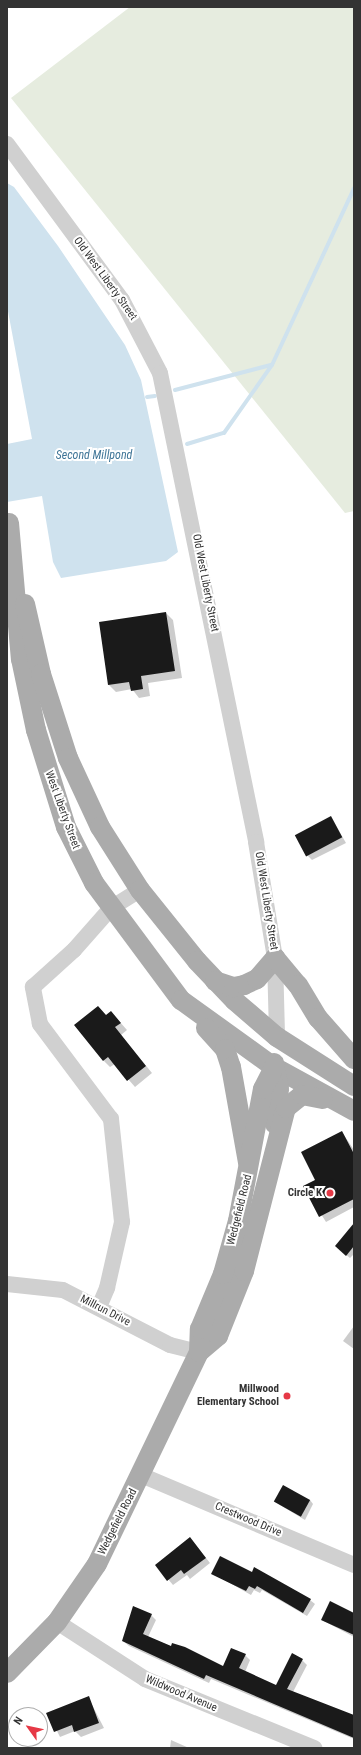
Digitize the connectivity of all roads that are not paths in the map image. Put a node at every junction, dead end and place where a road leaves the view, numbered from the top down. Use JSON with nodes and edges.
{"nodes":[{"id":1,"x":7,"y":144,"type":"edge"},
{"id":2,"x":8,"y":518,"type":"edge"},
{"id":3,"x":140,"y":890,"type":"junction"},
{"id":4,"x":110,"y":908,"type":"junction"},
{"id":5,"x":275,"y":958,"type":"junction"},
{"id":6,"x":215,"y":981,"type":"junction"},
{"id":7,"x":181,"y":1000,"type":"junction"},
{"id":8,"x":276,"y":1037,"type":"junction"},
{"id":9,"x":354,"y":1059,"type":"edge"},
{"id":10,"x":274,"y":1067,"type":"junction"},
{"id":11,"x":354,"y":1086,"type":"edge"},
{"id":12,"x":346,"y":1108,"type":"edge"},
{"id":13,"x":273,"y":1150,"type":"junction"},
{"id":14,"x":250,"y":1169,"type":"junction"},
{"id":15,"x":7,"y":1284,"type":"edge"},
{"id":16,"x":99,"y":1307,"type":"junction"},
{"id":17,"x":199,"y":1352,"type":"junction"},
{"id":18,"x":141,"y":1475,"type":"junction"},
{"id":19,"x":354,"y":1565,"type":"edge"},
{"id":20,"x":57,"y":1622,"type":"junction"},
{"id":21,"x":7,"y":1673,"type":"edge"},
{"id":22,"x":314,"y":1748,"type":"edge"}],
"edges":[{"from":1,"to":5,"type":"street","name":"Old West Liberty Street"},
{"from":2,"to":3,"type":"main road","name":"West Liberty Street"},
{"from":2,"to":4,"type":"main road","name":"West Liberty Street"},
{"from":3,"to":4,"type":"street"},
{"from":3,"to":6,"type":"main road","name":"West Liberty Street"},
{"from":4,"to":7,"type":"main road","name":"West Liberty Street"},
{"from":4,"to":16,"type":"street"},
{"from":5,"to":6,"type":"main road"},
{"from":5,"to":8,"type":"street","name":"Old West Liberty Street"},
{"from":5,"to":9,"type":"main road"},
{"from":6,"to":8,"type":"main road","name":"West Liberty Street"},
{"from":7,"to":10,"type":"main road","name":"West Liberty Street"},
{"from":7,"to":14,"type":"main road"},
{"from":8,"to":10,"type":"main road","name":"Old West Liberty Street"},
{"from":8,"to":11,"type":"main road","name":"West Liberty Street"},
{"from":10,"to":12,"type":"main road","name":"West Liberty Street"},
{"from":10,"to":13,"type":"main road"},
{"from":10,"to":14,"type":"main road","name":"Wedgefield Road"},
{"from":12,"to":13,"type":"main road"},
{"from":13,"to":17,"type":"main road","name":"Wedgefield Road"},
{"from":14,"to":17,"type":"main road","name":"Wedgefield Road"},
{"from":15,"to":16,"type":"street","name":"Millrun Drive"},
{"from":16,"to":17,"type":"street","name":"Millrun Drive"},
{"from":17,"to":18,"type":"main road","name":"Wedgefield Road"},
{"from":18,"to":19,"type":"street","name":"Crestwood Drive"},
{"from":18,"to":20,"type":"main road","name":"Wedgefield Road"},
{"from":20,"to":21,"type":"main road","name":"Wedgefield Road"},
{"from":20,"to":22,"type":"street","name":"Wildwood Avenue"}]}
